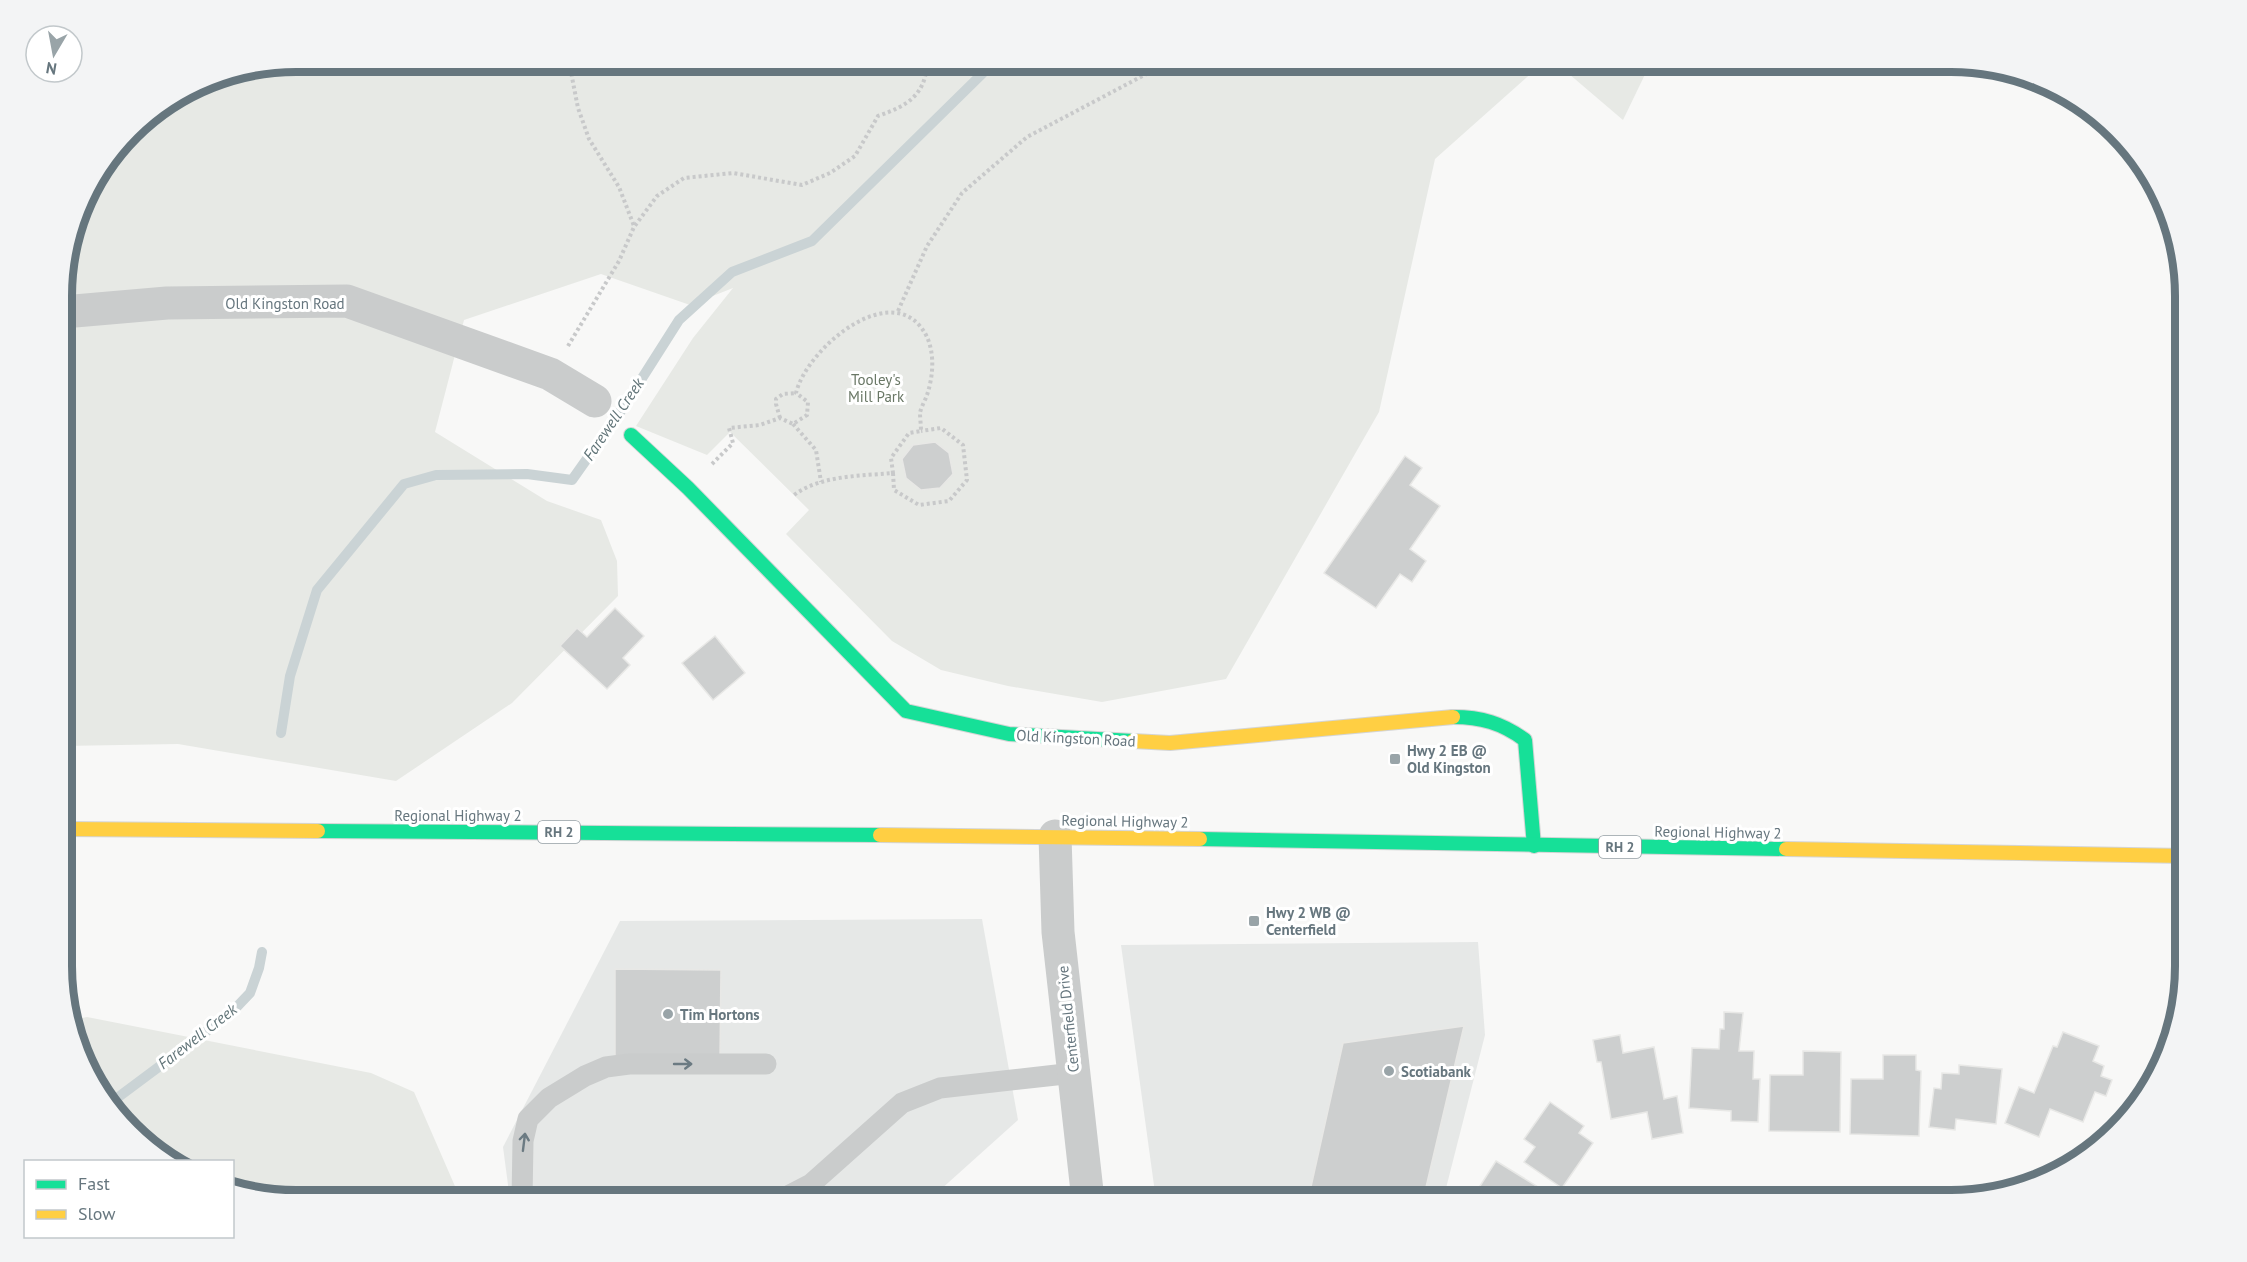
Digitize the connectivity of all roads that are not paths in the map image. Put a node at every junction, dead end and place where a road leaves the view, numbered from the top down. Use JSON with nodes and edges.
{"nodes":[{"id":1,"x":72,"y":311,"type":"edge"},
{"id":2,"x":594,"y":401,"type":"dead end"},
{"id":3,"x":631,"y":435,"type":"dead end"},
{"id":4,"x":72,"y":829,"type":"edge"},
{"id":5,"x":1055,"y":836,"type":"junction"},
{"id":6,"x":1534,"y":846,"type":"junction"},
{"id":7,"x":2175,"y":856,"type":"edge"},
{"id":8,"x":766,"y":1064,"type":"dead end"},
{"id":9,"x":1074,"y":1073,"type":"junction"},
{"id":10,"x":522,"y":1190,"type":"edge"},
{"id":11,"x":799,"y":1190,"type":"edge"},
{"id":12,"x":1087,"y":1190,"type":"edge"}],
"edges":[{"from":1,"to":2,"type":"street","name":"Old Kingston Road"},
{"from":3,"to":6,"type":"main road","name":"Old Kingston Road"},
{"from":4,"to":5,"type":"main road","name":"Regional Highway 2","number":"RH 2"},
{"from":5,"to":6,"type":"main road","name":"Regional Highway 2","number":"RH 2"},
{"from":5,"to":9,"type":"street","name":"Centerfield Drive"},
{"from":6,"to":7,"type":"main road","name":"Regional Highway 2","number":"RH 2"},
{"from":10,"to":8,"type":"lane","one_way":true},
{"from":9,"to":11,"type":"lane"},
{"from":9,"to":12,"type":"street","name":"Centerfield Drive"}]}
